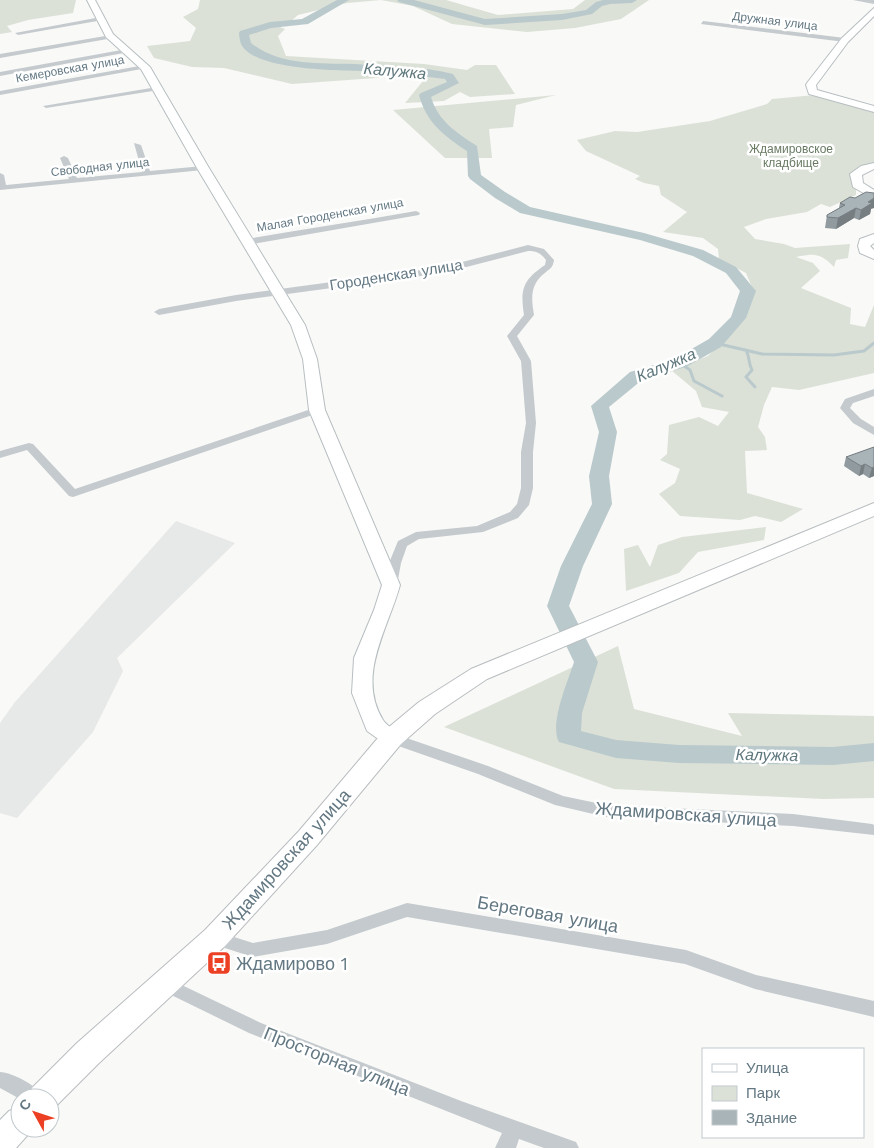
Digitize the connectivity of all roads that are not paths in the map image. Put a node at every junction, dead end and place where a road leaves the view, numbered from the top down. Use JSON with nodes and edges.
{"nodes":[{"id":1,"x":92,"y":0,"type":"edge"},
{"id":2,"x":856,"y":0,"type":"edge"},
{"id":3,"x":874,"y":2,"type":"edge"},
{"id":4,"x":874,"y":11,"type":"edge"},
{"id":5,"x":101,"y":18,"type":"junction"},
{"id":6,"x":702,"y":22,"type":"dead end"},
{"id":7,"x":18,"y":33,"type":"dead end"},
{"id":8,"x":111,"y":37,"type":"junction"},
{"id":9,"x":845,"y":40,"type":"junction"},
{"id":10,"x":127,"y":51,"type":"junction"},
{"id":11,"x":0,"y":56,"type":"edge"},
{"id":12,"x":145,"y":67,"type":"junction"},
{"id":13,"x":0,"y":74,"type":"edge"},
{"id":14,"x":157,"y":89,"type":"junction"},
{"id":15,"x":0,"y":93,"type":"edge"},
{"id":16,"x":46,"y":106,"type":"dead end"},
{"id":17,"x":874,"y":109,"type":"edge"},
{"id":18,"x":137,"y":145,"type":"dead end"},
{"id":19,"x":64,"y":158,"type":"dead end"},
{"id":20,"x":874,"y":166,"type":"edge"},
{"id":21,"x":203,"y":168,"type":"junction"},
{"id":22,"x":146,"y":174,"type":"junction"},
{"id":23,"x":0,"y":175,"type":"edge"},
{"id":24,"x":74,"y":181,"type":"junction"},
{"id":25,"x":1,"y":188,"type":"edge"},
{"id":26,"x":874,"y":194,"type":"edge"},
{"id":27,"x":416,"y":213,"type":"dead end"},
{"id":28,"x":874,"y":238,"type":"edge"},
{"id":29,"x":247,"y":242,"type":"junction"},
{"id":30,"x":874,"y":255,"type":"edge"},
{"id":31,"x":277,"y":293,"type":"junction"},
{"id":32,"x":159,"y":312,"type":"dead end"},
{"id":33,"x":874,"y":392,"type":"edge"},
{"id":34,"x":318,"y":410,"type":"junction"},
{"id":35,"x":874,"y":432,"type":"edge"},
{"id":36,"x":0,"y":455,"type":"edge"},
{"id":37,"x":874,"y":509,"type":"edge"},
{"id":38,"x":391,"y":585,"type":"junction"},
{"id":39,"x":392,"y":738,"type":"junction"},
{"id":40,"x":872,"y":830,"type":"dead end"},
{"id":41,"x":215,"y":938,"type":"junction"},
{"id":42,"x":165,"y":984,"type":"junction"},
{"id":43,"x":874,"y":1010,"type":"edge"},
{"id":44,"x":2,"y":1078,"type":"edge"},
{"id":45,"x":19,"y":1088,"type":"edge"},
{"id":46,"x":53,"y":1088,"type":"edge"},
{"id":47,"x":512,"y":1129,"type":"junction"},
{"id":48,"x":10,"y":1132,"type":"edge"},
{"id":49,"x":0,"y":1142,"type":"edge"},
{"id":50,"x":505,"y":1148,"type":"edge"},
{"id":51,"x":569,"y":1148,"type":"edge"}],
"edges":[{"from":1,"to":5,"type":"street"},
{"from":2,"to":3,"type":"street"},
{"from":4,"to":9,"type":"street"},
{"from":5,"to":7,"type":"street"},
{"from":5,"to":8,"type":"street"},
{"from":6,"to":9,"type":"street","name":"Дружная улица"},
{"from":8,"to":10,"type":"street"},
{"from":8,"to":11,"type":"street","name":"Кемеровская улица"},
{"from":9,"to":17,"type":"street"},
{"from":10,"to":12,"type":"street"},
{"from":10,"to":13,"type":"street","name":"Кемеровская улица"},
{"from":12,"to":14,"type":"street"},
{"from":12,"to":15,"type":"street","name":"Кемеровская улица"},
{"from":14,"to":16,"type":"street"},
{"from":14,"to":21,"type":"street"},
{"from":18,"to":22,"type":"street"},
{"from":19,"to":24,"type":"street"},
{"from":20,"to":26,"type":"street"},
{"from":21,"to":22,"type":"street","name":"Свободная улица"},
{"from":21,"to":29,"type":"street"},
{"from":22,"to":24,"type":"street","name":"Свободная улица"},
{"from":23,"to":25,"type":"street"},
{"from":24,"to":25,"type":"street","name":"Свободная улица"},
{"from":27,"to":29,"type":"street","name":"Малая Городенская улица"},
{"from":28,"to":30,"type":"street"},
{"from":29,"to":31,"type":"street"},
{"from":31,"to":32,"type":"street","name":"Городенская улица"},
{"from":31,"to":34,"type":"street"},
{"from":31,"to":38,"type":"street","name":"Городенская улица"},
{"from":33,"to":35,"type":"street"},
{"from":34,"to":36,"type":"street"},
{"from":34,"to":38,"type":"street"},
{"from":37,"to":39,"type":"main road","name":"Ждамировская улица"},
{"from":38,"to":39,"type":"street","name":"Городенская улица"},
{"from":39,"to":40,"type":"street","name":"Ждамировская улица"},
{"from":39,"to":41,"type":"main road","name":"Ждамировская улица"},
{"from":41,"to":42,"type":"main road","name":"Ждамировская улица"},
{"from":41,"to":43,"type":"street","name":"Береговая улица"},
{"from":42,"to":46,"type":"main road","name":"Ждамировская улица"},
{"from":42,"to":47,"type":"street","name":"Просторная улица"},
{"from":44,"to":45,"type":"street"},
{"from":47,"to":50,"type":"street"},
{"from":47,"to":51,"type":"street","name":"Просторная улица"},
{"from":48,"to":49,"type":"main road"}]}
